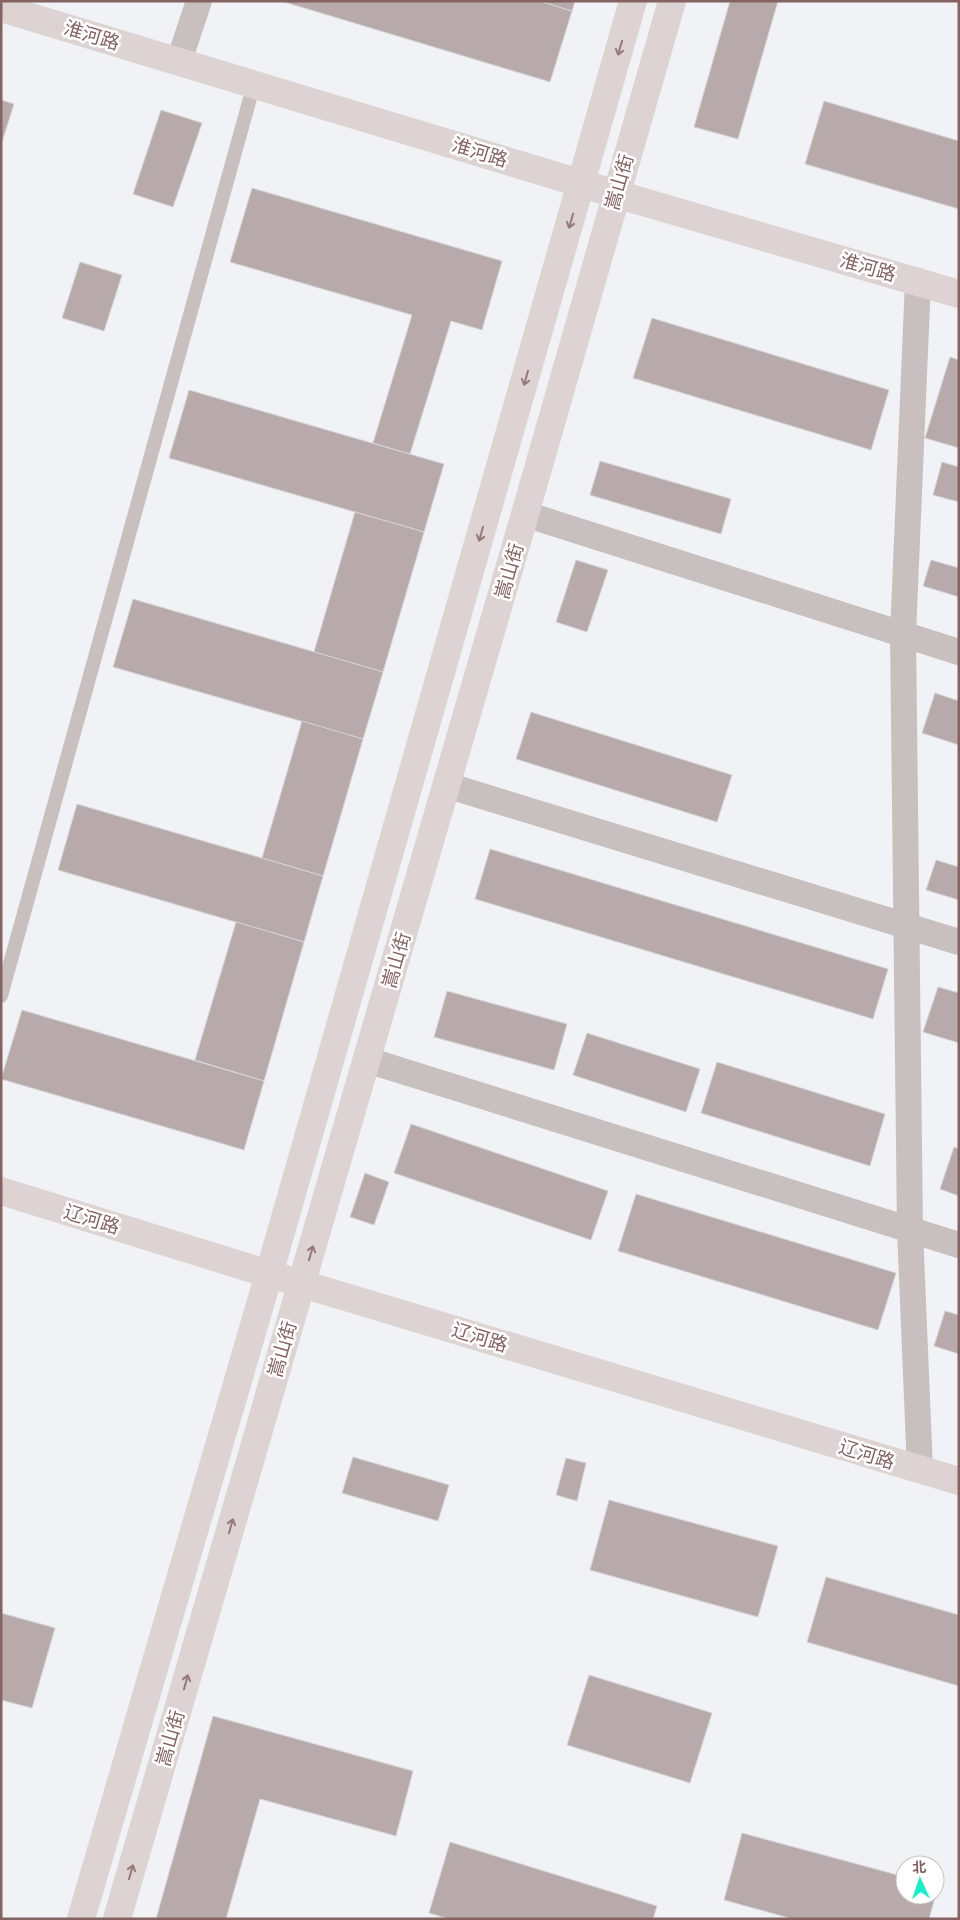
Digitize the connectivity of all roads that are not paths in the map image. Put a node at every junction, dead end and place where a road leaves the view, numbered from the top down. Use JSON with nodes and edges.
{"nodes":[{"id":1,"x":199,"y":1,"type":"edge"},
{"id":2,"x":633,"y":1,"type":"edge"},
{"id":3,"x":672,"y":1,"type":"edge"},
{"id":4,"x":1,"y":8,"type":"edge"},
{"id":5,"x":179,"y":62,"type":"junction"},
{"id":6,"x":254,"y":84,"type":"junction"},
{"id":7,"x":582,"y":183,"type":"junction"},
{"id":8,"x":616,"y":194,"type":"junction"},
{"id":9,"x":918,"y":281,"type":"junction"},
{"id":10,"x":959,"y":294,"type":"edge"},
{"id":11,"x":525,"y":514,"type":"junction"},
{"id":12,"x":903,"y":634,"type":"junction"},
{"id":13,"x":959,"y":652,"type":"edge"},
{"id":14,"x":446,"y":785,"type":"junction"},
{"id":15,"x":906,"y":924,"type":"junction"},
{"id":16,"x":959,"y":942,"type":"edge"},
{"id":17,"x":7,"y":954,"type":"edge"},
{"id":18,"x":1,"y":996,"type":"edge"},
{"id":19,"x":367,"y":1060,"type":"junction"},
{"id":20,"x":1,"y":1191,"type":"edge"},
{"id":21,"x":910,"y":1230,"type":"junction"},
{"id":22,"x":959,"y":1245,"type":"edge"},
{"id":23,"x":268,"y":1274,"type":"junction"},
{"id":24,"x":302,"y":1284,"type":"junction"},
{"id":25,"x":920,"y":1470,"type":"junction"},
{"id":26,"x":959,"y":1481,"type":"edge"},
{"id":27,"x":81,"y":1919,"type":"edge"},
{"id":28,"x":117,"y":1919,"type":"edge"}],
"edges":[{"from":1,"to":5,"type":"street"},
{"from":2,"to":7,"type":"main road","name":"嵩山街","one_way":true},
{"from":3,"to":8,"type":"main road","name":"嵩山街"},
{"from":4,"to":5,"type":"main road","name":"淮河路"},
{"from":5,"to":6,"type":"main road","name":"淮河路"},
{"from":6,"to":7,"type":"main road","name":"淮河路"},
{"from":6,"to":17,"type":"lane"},
{"from":7,"to":8,"type":"main road","name":"淮河路"},
{"from":7,"to":23,"type":"main road","name":"嵩山街","one_way":true},
{"from":8,"to":9,"type":"main road","name":"淮河路"},
{"from":8,"to":11,"type":"main road","name":"嵩山街"},
{"from":9,"to":10,"type":"main road","name":"淮河路"},
{"from":9,"to":12,"type":"street"},
{"from":11,"to":12,"type":"street"},
{"from":11,"to":14,"type":"main road","name":"嵩山街"},
{"from":12,"to":13,"type":"street"},
{"from":12,"to":15,"type":"street"},
{"from":14,"to":15,"type":"street"},
{"from":14,"to":19,"type":"main road","name":"嵩山街"},
{"from":15,"to":16,"type":"street"},
{"from":15,"to":21,"type":"street"},
{"from":17,"to":18,"type":"lane"},
{"from":19,"to":21,"type":"street"},
{"from":24,"to":19,"type":"main road","name":"嵩山街","one_way":true},
{"from":20,"to":23,"type":"main road","name":"辽河路"},
{"from":21,"to":22,"type":"street"},
{"from":21,"to":25,"type":"street"},
{"from":23,"to":24,"type":"main road","name":"辽河路"},
{"from":23,"to":27,"type":"main road","name":"嵩山街"},
{"from":24,"to":25,"type":"main road","name":"辽河路"},
{"from":28,"to":24,"type":"main road","name":"嵩山街","one_way":true},
{"from":25,"to":26,"type":"main road","name":"辽河路"}]}
